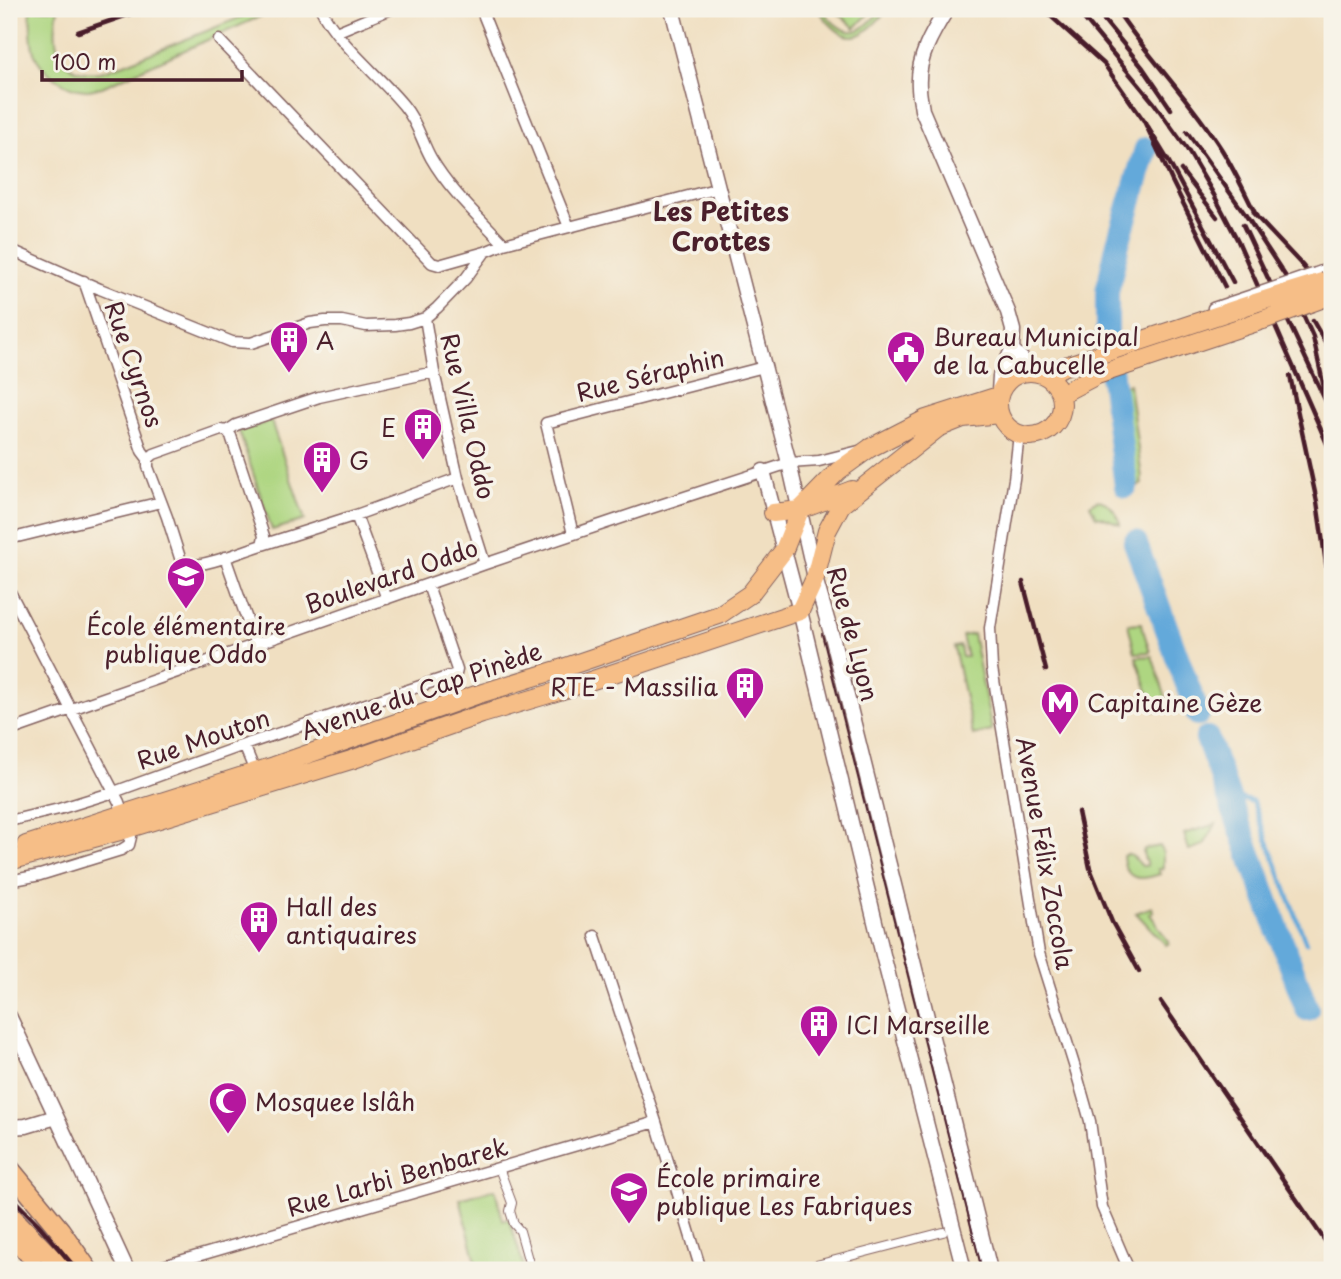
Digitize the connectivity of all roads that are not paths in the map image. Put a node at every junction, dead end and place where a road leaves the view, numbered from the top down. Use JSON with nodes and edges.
{"nodes":[{"id":1,"x":321,"y":9,"type":"edge"},
{"id":2,"x":391,"y":9,"type":"edge"},
{"id":3,"x":481,"y":9,"type":"edge"},
{"id":4,"x":672,"y":9,"type":"edge"},
{"id":5,"x":947,"y":9,"type":"edge"},
{"id":6,"x":336,"y":32,"type":"junction"},
{"id":7,"x":219,"y":40,"type":"dead end"},
{"id":8,"x":719,"y":188,"type":"junction"},
{"id":9,"x":569,"y":227,"type":"junction"},
{"id":10,"x":503,"y":244,"type":"junction"},
{"id":11,"x":9,"y":249,"type":"edge"},
{"id":12,"x":485,"y":252,"type":"junction"},
{"id":13,"x":1327,"y":279,"type":"edge"},
{"id":14,"x":84,"y":281,"type":"junction"},
{"id":15,"x":425,"y":318,"type":"junction"},
{"id":16,"x":1129,"y":349,"type":"junction"},
{"id":17,"x":1013,"y":350,"type":"junction"},
{"id":18,"x":1095,"y":361,"type":"junction"},
{"id":19,"x":764,"y":367,"type":"junction"},
{"id":20,"x":434,"y":372,"type":"junction"},
{"id":21,"x":1040,"y":373,"type":"junction"},
{"id":22,"x":999,"y":394,"type":"junction"},
{"id":23,"x":1061,"y":394,"type":"junction"},
{"id":24,"x":999,"y":414,"type":"junction"},
{"id":25,"x":227,"y":432,"type":"junction"},
{"id":26,"x":1019,"y":434,"type":"junction"},
{"id":27,"x":870,"y":448,"type":"junction"},
{"id":28,"x":148,"y":459,"type":"junction"},
{"id":29,"x":789,"y":463,"type":"junction"},
{"id":30,"x":763,"y":471,"type":"junction"},
{"id":31,"x":458,"y":478,"type":"junction"},
{"id":32,"x":865,"y":484,"type":"junction"},
{"id":33,"x":161,"y":502,"type":"junction"},
{"id":34,"x":800,"y":510,"type":"junction"},
{"id":35,"x":773,"y":513,"type":"junction"},
{"id":36,"x":356,"y":515,"type":"junction"},
{"id":37,"x":573,"y":534,"type":"junction"},
{"id":38,"x":9,"y":539,"type":"edge"},
{"id":39,"x":262,"y":545,"type":"junction"},
{"id":40,"x":784,"y":550,"type":"junction"},
{"id":41,"x":225,"y":557,"type":"junction"},
{"id":42,"x":485,"y":564,"type":"junction"},
{"id":43,"x":815,"y":578,"type":"junction"},
{"id":44,"x":428,"y":585,"type":"junction"},
{"id":45,"x":9,"y":590,"type":"edge"},
{"id":46,"x":387,"y":599,"type":"junction"},
{"id":47,"x":800,"y":611,"type":"junction"},
{"id":48,"x":256,"y":645,"type":"junction"},
{"id":49,"x":70,"y":709,"type":"junction"},
{"id":50,"x":9,"y":731,"type":"edge"},
{"id":51,"x":244,"y":744,"type":"junction"},
{"id":52,"x":255,"y":772,"type":"junction"},
{"id":53,"x":270,"y":785,"type":"junction"},
{"id":54,"x":114,"y":792,"type":"junction"},
{"id":55,"x":9,"y":821,"type":"edge"},
{"id":56,"x":125,"y":821,"type":"junction"},
{"id":57,"x":9,"y":850,"type":"edge"},
{"id":58,"x":9,"y":861,"type":"edge"},
{"id":59,"x":9,"y":881,"type":"edge"},
{"id":60,"x":595,"y":936,"type":"dead end"},
{"id":61,"x":9,"y":1016,"type":"edge"},
{"id":62,"x":56,"y":1117,"type":"junction"},
{"id":63,"x":656,"y":1122,"type":"junction"},
{"id":64,"x":9,"y":1127,"type":"edge"},
{"id":65,"x":9,"y":1168,"type":"edge"},
{"id":66,"x":499,"y":1168,"type":"junction"},
{"id":67,"x":9,"y":1213,"type":"edge"},
{"id":68,"x":943,"y":1232,"type":"dead end"},
{"id":69,"x":9,"y":1233,"type":"edge"},
{"id":70,"x":44,"y":1270,"type":"edge"},
{"id":71,"x":63,"y":1270,"type":"edge"},
{"id":72,"x":88,"y":1270,"type":"edge"},
{"id":73,"x":127,"y":1270,"type":"edge"},
{"id":74,"x":149,"y":1270,"type":"edge"},
{"id":75,"x":531,"y":1270,"type":"edge"},
{"id":76,"x":701,"y":1270,"type":"edge"},
{"id":77,"x":797,"y":1270,"type":"edge"},
{"id":78,"x":964,"y":1270,"type":"edge"},
{"id":79,"x":990,"y":1270,"type":"edge"},
{"id":80,"x":1129,"y":1270,"type":"edge"}],
"edges":[{"from":1,"to":6,"type":"street"},
{"from":2,"to":6,"type":"street"},
{"from":3,"to":9,"type":"street"},
{"from":4,"to":8,"type":"street","name":"Rue de Lyon"},
{"from":5,"to":17,"type":"street"},
{"from":6,"to":10,"type":"street"},
{"from":7,"to":12,"type":"street"},
{"from":8,"to":9,"type":"street"},
{"from":8,"to":19,"type":"street","name":"Rue de Lyon"},
{"from":9,"to":10,"type":"street"},
{"from":10,"to":12,"type":"street"},
{"from":11,"to":14,"type":"street"},
{"from":12,"to":15,"type":"street"},
{"from":13,"to":16,"type":"main road","bridge":true},
{"from":13,"to":16,"type":"main road","bridge":true},
{"from":14,"to":15,"type":"street"},
{"from":14,"to":28,"type":"street","name":"Rue Cyrnos"},
{"from":15,"to":20,"type":"street","name":"Rue Villa Oddo"},
{"from":16,"to":18,"type":"main road"},
{"from":16,"to":18,"type":"street"},
{"from":17,"to":21,"type":"street"},
{"from":17,"to":22,"type":"street"},
{"from":18,"to":21,"type":"main road"},
{"from":18,"to":23,"type":"main road"},
{"from":19,"to":29,"type":"street","name":"Rue de Lyon"},
{"from":19,"to":37,"type":"street","name":"Rue Séraphin"},
{"from":20,"to":25,"type":"street"},
{"from":20,"to":31,"type":"street","name":"Rue Villa Oddo"},
{"from":21,"to":22,"type":"main road"},
{"from":21,"to":23,"type":"main road"},
{"from":22,"to":24,"type":"main road"},
{"from":22,"to":27,"type":"main road"},
{"from":23,"to":26,"type":"main road"},
{"from":24,"to":26,"type":"main road"},
{"from":24,"to":32,"type":"main road"},
{"from":25,"to":28,"type":"street"},
{"from":25,"to":39,"type":"street"},
{"from":26,"to":80,"type":"street","name":"Avenue Félix Zoccola"},
{"from":27,"to":29,"type":"street","name":"Boulevard Oddo"},
{"from":27,"to":34,"type":"main road"},
{"from":28,"to":33,"type":"street","name":"Rue Cyrnos"},
{"from":29,"to":30,"type":"street","name":"Boulevard Oddo"},
{"from":29,"to":34,"type":"street","name":"Rue de Lyon"},
{"from":30,"to":35,"type":"street","name":"Rue de Lyon"},
{"from":30,"to":37,"type":"street","name":"Boulevard Oddo"},
{"from":31,"to":36,"type":"street"},
{"from":31,"to":42,"type":"street","name":"Rue Villa Oddo"},
{"from":32,"to":34,"type":"main road"},
{"from":32,"to":43,"type":"main road"},
{"from":33,"to":38,"type":"street"},
{"from":33,"to":41,"type":"street","name":"Rue Cyrnos"},
{"from":34,"to":35,"type":"main road"},
{"from":34,"to":40,"type":"main road","name":"Avenue du Cap Pinède"},
{"from":34,"to":43,"type":"street","name":"Rue de Lyon"},
{"from":35,"to":40,"type":"street","name":"Rue de Lyon"},
{"from":36,"to":39,"type":"street"},
{"from":36,"to":46,"type":"street"},
{"from":37,"to":42,"type":"street","name":"Boulevard Oddo"},
{"from":39,"to":41,"type":"street"},
{"from":40,"to":47,"type":"street","name":"Rue de Lyon"},
{"from":40,"to":52,"type":"main road","name":"Avenue du Cap Pinède"},
{"from":41,"to":48,"type":"street"},
{"from":42,"to":44,"type":"street","name":"Boulevard Oddo"},
{"from":43,"to":47,"type":"main road"},
{"from":43,"to":79,"type":"street","name":"Rue de Lyon"},
{"from":44,"to":46,"type":"street","name":"Boulevard Oddo"},
{"from":44,"to":51,"type":"street","name":"Rue Mouton"},
{"from":45,"to":49,"type":"street"},
{"from":46,"to":48,"type":"street","name":"Boulevard Oddo"},
{"from":47,"to":53,"type":"main road","name":"Avenue du Cap Pinède"},
{"from":47,"to":78,"type":"street","name":"Rue de Lyon"},
{"from":48,"to":49,"type":"street","name":"Boulevard Oddo"},
{"from":49,"to":50,"type":"street","name":"Boulevard Oddo"},
{"from":49,"to":54,"type":"street"},
{"from":51,"to":52,"type":"street"},
{"from":51,"to":54,"type":"street","name":"Rue Mouton"},
{"from":52,"to":53,"type":"street"},
{"from":52,"to":56,"type":"main road","name":"Avenue du Cap Pinède"},
{"from":53,"to":56,"type":"main road","name":"Avenue du Cap Pinède"},
{"from":54,"to":55,"type":"street","name":"Rue Mouton"},
{"from":54,"to":56,"type":"street"},
{"from":56,"to":57,"type":"main road","name":"Avenue du Cap Pinède"},
{"from":56,"to":58,"type":"main road","name":"Avenue du Cap Pinède"},
{"from":56,"to":59,"type":"street"},
{"from":60,"to":63,"type":"street"},
{"from":61,"to":62,"type":"street"},
{"from":62,"to":64,"type":"street"},
{"from":62,"to":73,"type":"street"},
{"from":63,"to":66,"type":"street","name":"Rue Larbi Benbarek"},
{"from":63,"to":76,"type":"street"},
{"from":65,"to":72,"type":"highway"},
{"from":66,"to":74,"type":"street","name":"Rue Larbi Benbarek"},
{"from":66,"to":75,"type":"street"},
{"from":67,"to":71,"type":"highway"},
{"from":68,"to":77,"type":"street"},
{"from":69,"to":70,"type":"highway"}]}
